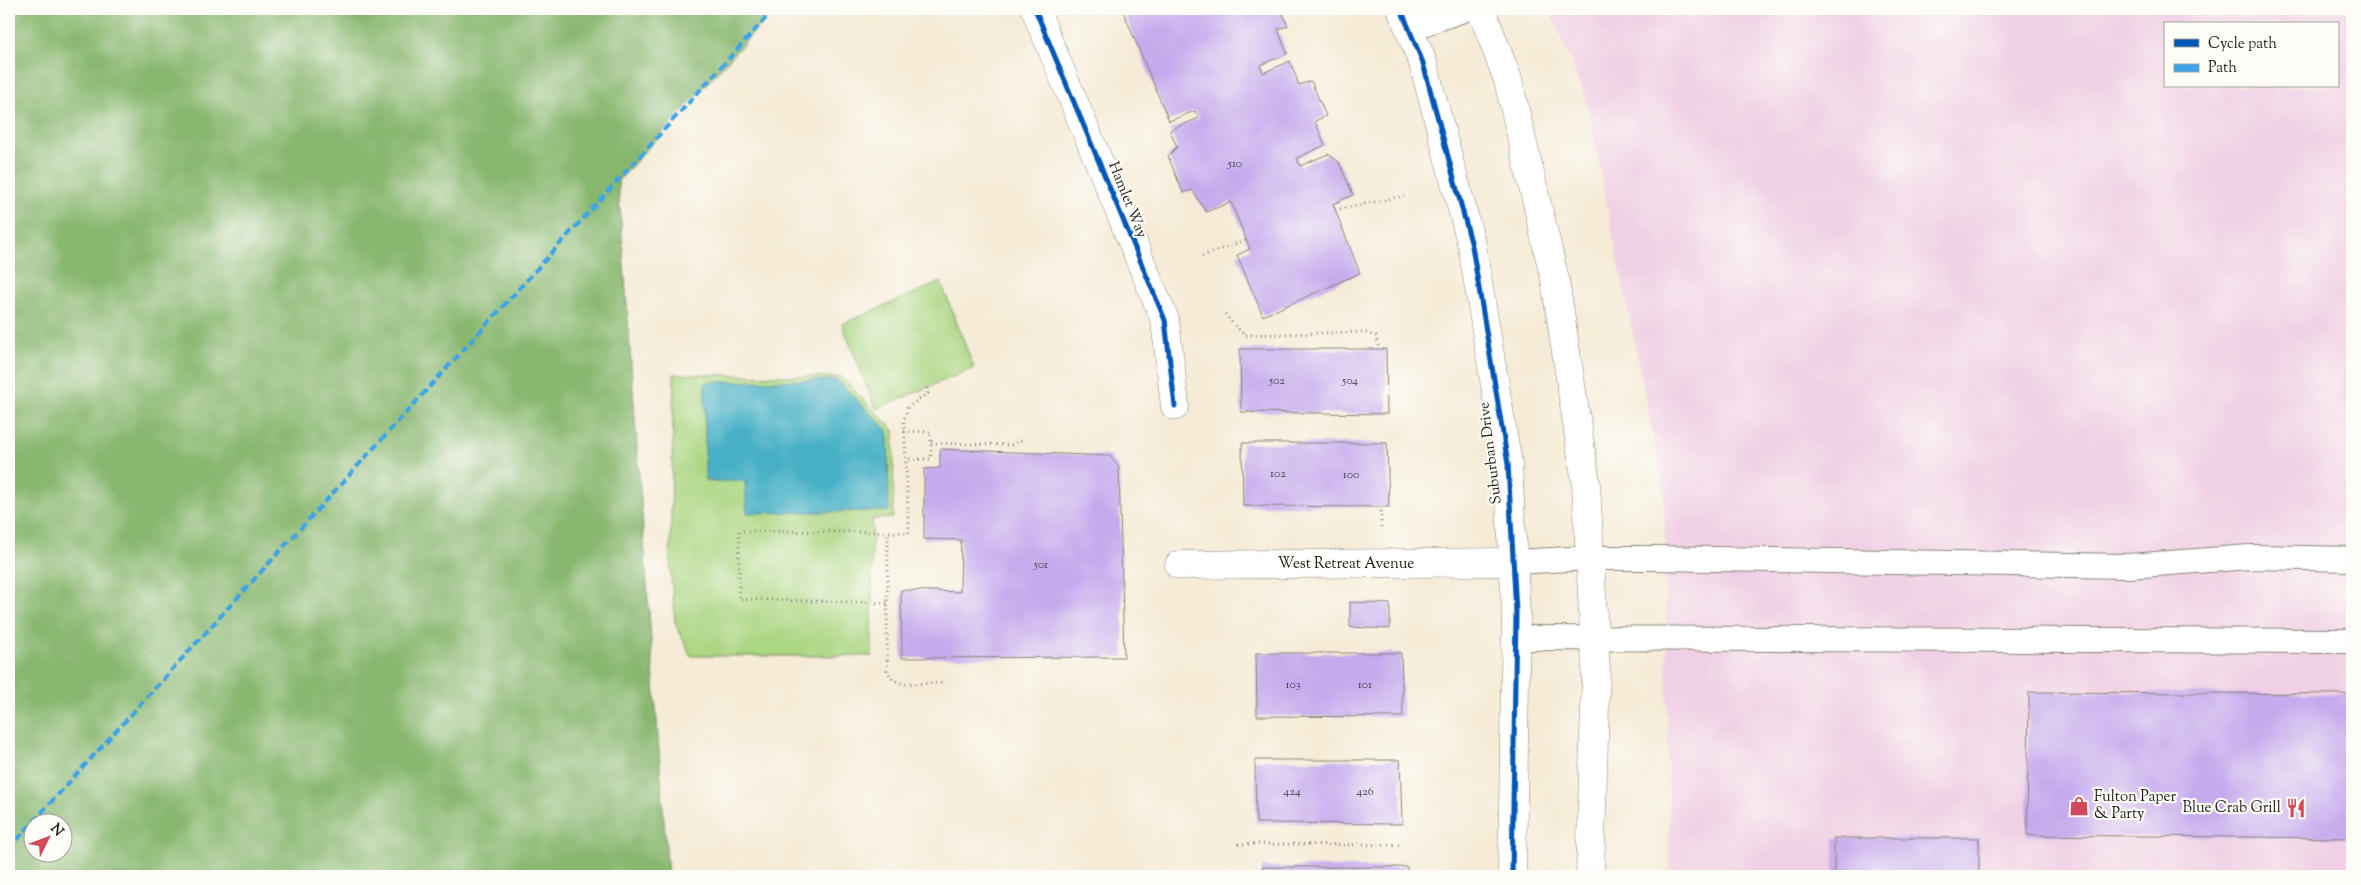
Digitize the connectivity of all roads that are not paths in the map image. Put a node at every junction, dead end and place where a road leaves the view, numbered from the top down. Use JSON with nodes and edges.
{"nodes":[{"id":1,"x":1035,"y":9,"type":"edge"},
{"id":2,"x":1466,"y":9,"type":"edge"},
{"id":3,"x":1481,"y":9,"type":"edge"},
{"id":4,"x":1405,"y":19,"type":"edge"},
{"id":5,"x":1176,"y":406,"type":"dead end"},
{"id":6,"x":1590,"y":558,"type":"junction"},
{"id":7,"x":2352,"y":559,"type":"edge"},
{"id":8,"x":1514,"y":562,"type":"junction"},
{"id":9,"x":1179,"y":565,"type":"dead end"},
{"id":10,"x":1516,"y":638,"type":"junction"},
{"id":11,"x":1595,"y":638,"type":"junction"},
{"id":12,"x":2352,"y":641,"type":"edge"},
{"id":13,"x":1512,"y":876,"type":"edge"},
{"id":14,"x":1590,"y":876,"type":"edge"}],
"edges":[{"from":1,"to":5,"type":"street","name":"Hamlet Way"},
{"from":2,"to":4,"type":"lane"},
{"from":3,"to":6,"type":"street"},
{"from":4,"to":8,"type":"street","name":"Suburban Drive"},
{"from":6,"to":7,"type":"lane"},
{"from":6,"to":8,"type":"lane"},
{"from":6,"to":11,"type":"street"},
{"from":8,"to":9,"type":"street","name":"West Retreat Avenue"},
{"from":8,"to":10,"type":"street","name":"Suburban Drive"},
{"from":10,"to":11,"type":"lane"},
{"from":10,"to":13,"type":"street","name":"Suburban Drive"},
{"from":11,"to":12,"type":"lane"},
{"from":11,"to":14,"type":"street"}]}
